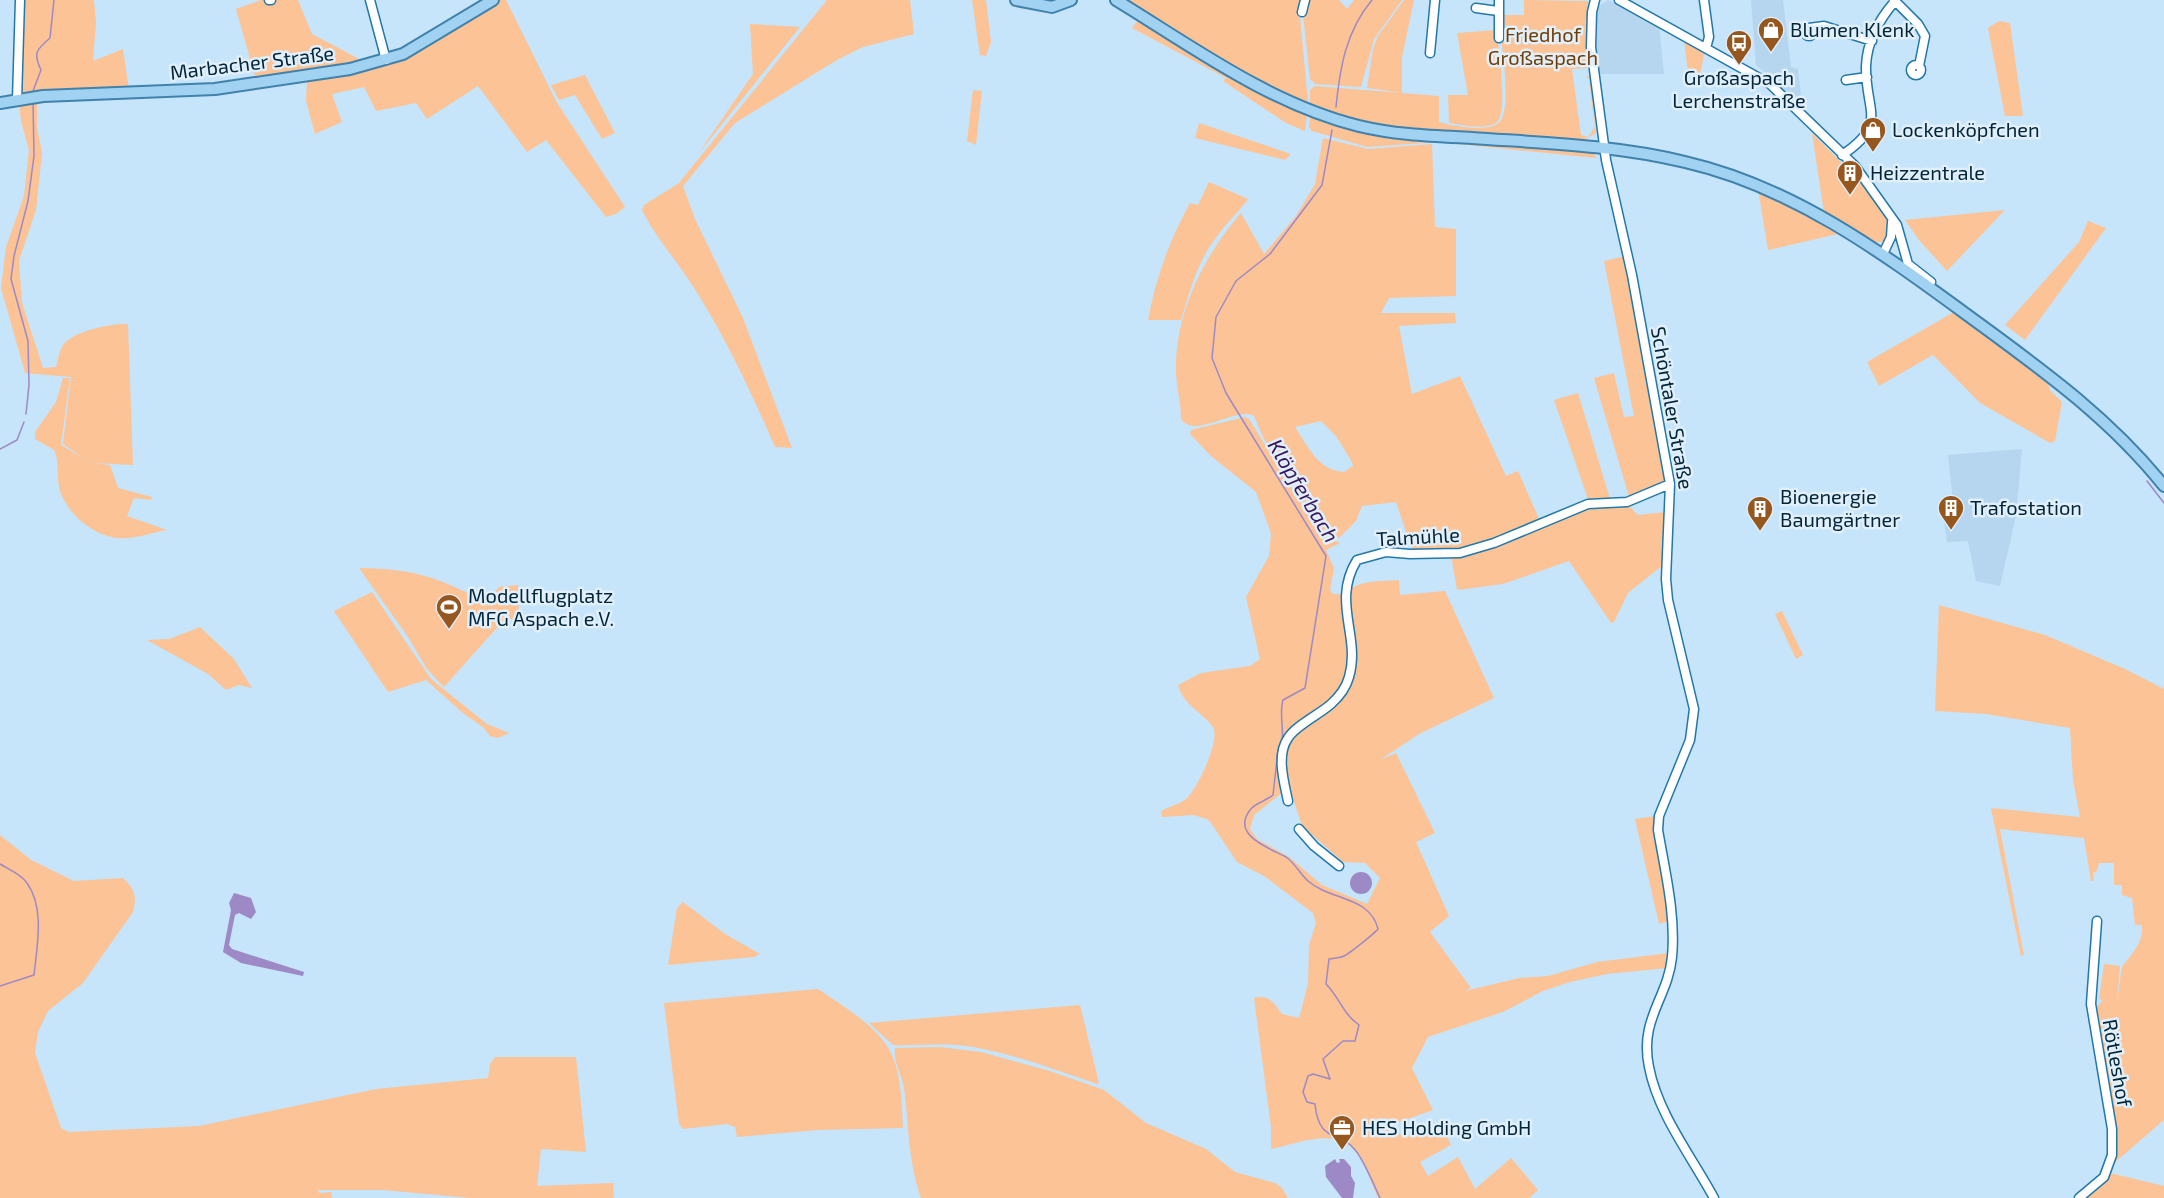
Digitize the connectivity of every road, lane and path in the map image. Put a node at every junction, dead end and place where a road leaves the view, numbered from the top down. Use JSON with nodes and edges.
{"nodes":[{"id":1,"x":21,"y":0,"type":"edge"},
{"id":2,"x":370,"y":0,"type":"edge"},
{"id":3,"x":493,"y":0,"type":"edge"},
{"id":4,"x":1016,"y":0,"type":"edge"},
{"id":5,"x":1059,"y":0,"type":"edge"},
{"id":6,"x":1071,"y":0,"type":"edge"},
{"id":7,"x":1116,"y":0,"type":"edge"},
{"id":8,"x":1305,"y":0,"type":"edge"},
{"id":9,"x":1435,"y":0,"type":"edge"},
{"id":10,"x":1499,"y":0,"type":"edge"},
{"id":11,"x":1595,"y":0,"type":"edge"},
{"id":12,"x":1619,"y":0,"type":"edge"},
{"id":13,"x":1704,"y":0,"type":"edge"},
{"id":14,"x":1895,"y":0,"type":"edge"},
{"id":15,"x":1041,"y":4,"type":"junction"},
{"id":16,"x":1476,"y":8,"type":"dead end"},
{"id":17,"x":1497,"y":11,"type":"junction"},
{"id":18,"x":1302,"y":12,"type":"dead end"},
{"id":19,"x":1809,"y":28,"type":"dead end"},
{"id":20,"x":1499,"y":38,"type":"dead end"},
{"id":21,"x":1872,"y":41,"type":"junction"},
{"id":22,"x":1706,"y":48,"type":"junction"},
{"id":23,"x":1430,"y":53,"type":"dead end"},
{"id":24,"x":386,"y":60,"type":"junction"},
{"id":25,"x":1919,"y":66,"type":"dead end"},
{"id":26,"x":1867,"y":77,"type":"junction"},
{"id":27,"x":1846,"y":80,"type":"dead end"},
{"id":28,"x":17,"y":100,"type":"junction"},
{"id":29,"x":0,"y":103,"type":"edge"},
{"id":30,"x":1601,"y":125,"type":"junction"},
{"id":31,"x":1578,"y":145,"type":"junction"},
{"id":32,"x":1604,"y":147,"type":"junction"},
{"id":33,"x":1842,"y":155,"type":"junction"},
{"id":34,"x":1891,"y":215,"type":"junction"},
{"id":35,"x":1900,"y":240,"type":"junction"},
{"id":36,"x":1889,"y":243,"type":"junction"},
{"id":37,"x":1867,"y":244,"type":"junction"},
{"id":38,"x":1886,"y":255,"type":"junction"},
{"id":39,"x":1946,"y":297,"type":"junction"},
{"id":40,"x":1670,"y":484,"type":"junction"},
{"id":41,"x":2164,"y":486,"type":"edge"},
{"id":42,"x":1288,"y":801,"type":"dead end"},
{"id":43,"x":1299,"y":829,"type":"dead end"},
{"id":44,"x":1339,"y":866,"type":"dead end"},
{"id":45,"x":2097,"y":921,"type":"dead end"},
{"id":46,"x":1714,"y":1198,"type":"edge"},
{"id":47,"x":2079,"y":1198,"type":"edge"}],
"edges":[{"from":1,"to":28,"type":"street"},
{"from":2,"to":24,"type":"street"},
{"from":3,"to":24,"type":"main road","name":"Marbacher Straße"},
{"from":4,"to":15,"type":"main road"},
{"from":5,"to":15,"type":"main road"},
{"from":6,"to":15,"type":"main road"},
{"from":7,"to":31,"type":"main road"},
{"from":8,"to":18,"type":"street"},
{"from":9,"to":23,"type":"street"},
{"from":10,"to":17,"type":"street"},
{"from":11,"to":30,"type":"street"},
{"from":12,"to":22,"type":"street"},
{"from":13,"to":22,"type":"street"},
{"from":14,"to":21,"type":"street"},
{"from":14,"to":25,"type":"street"},
{"from":16,"to":17,"type":"street"},
{"from":17,"to":20,"type":"street"},
{"from":19,"to":21,"type":"street"},
{"from":21,"to":26,"type":"street"},
{"from":22,"to":33,"type":"street"},
{"from":24,"to":28,"type":"main road","name":"Marbacher Straße"},
{"from":26,"to":27,"type":"street"},
{"from":26,"to":33,"type":"street"},
{"from":28,"to":29,"type":"main road","name":"Marbacher Straße"},
{"from":30,"to":31,"type":"street"},
{"from":30,"to":32,"type":"street"},
{"from":31,"to":32,"type":"main road"},
{"from":32,"to":37,"type":"main road"},
{"from":32,"to":40,"type":"street","name":"Schöntaler Straße"},
{"from":33,"to":34,"type":"street"},
{"from":34,"to":35,"type":"street"},
{"from":34,"to":36,"type":"street"},
{"from":35,"to":38,"type":"street"},
{"from":35,"to":39,"type":"street"},
{"from":36,"to":37,"type":"street"},
{"from":36,"to":38,"type":"street"},
{"from":37,"to":38,"type":"main road"},
{"from":38,"to":39,"type":"main road"},
{"from":39,"to":41,"type":"main road"},
{"from":40,"to":42,"type":"street","name":"Talmühle"},
{"from":40,"to":46,"type":"street","name":"Schöntaler Straße"},
{"from":43,"to":44,"type":"street"},
{"from":45,"to":47,"type":"street","name":"Rötleshof"}]}
